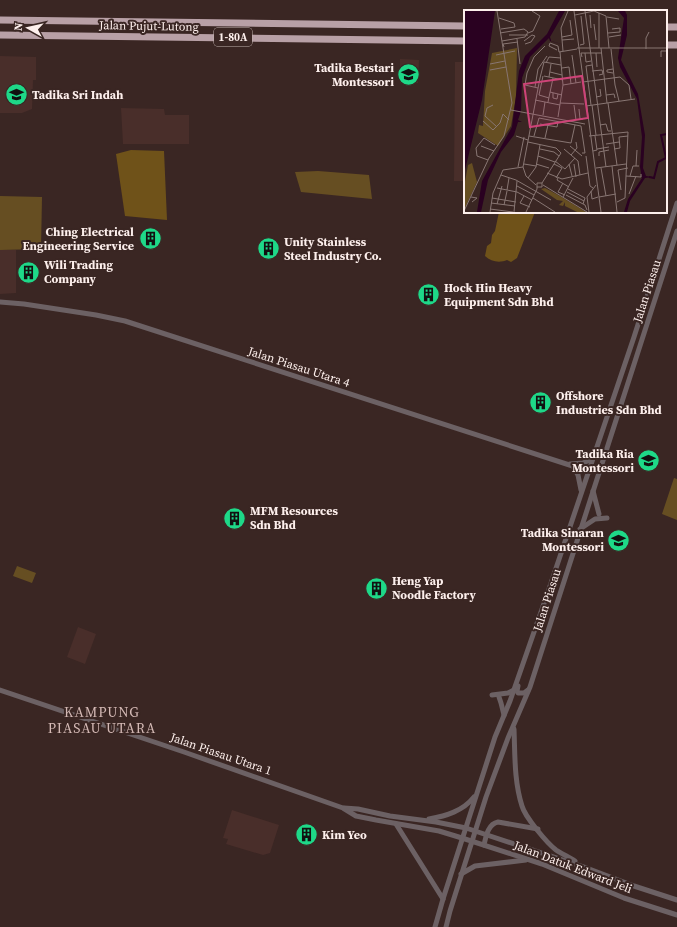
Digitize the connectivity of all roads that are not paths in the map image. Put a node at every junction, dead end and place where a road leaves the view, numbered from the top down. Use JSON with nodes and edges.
{"nodes":[{"id":1,"x":0,"y":20,"type":"edge"},
{"id":2,"x":464,"y":26,"type":"edge"},
{"id":3,"x":0,"y":34,"type":"edge"},
{"id":4,"x":464,"y":41,"type":"edge"},
{"id":5,"x":667,"y":44,"type":"edge"},
{"id":6,"x":677,"y":45,"type":"edge"},
{"id":7,"x":677,"y":203,"type":"edge"},
{"id":8,"x":677,"y":231,"type":"edge"},
{"id":9,"x":0,"y":302,"type":"edge"},
{"id":10,"x":639,"y":319,"type":"junction"},
{"id":11,"x":648,"y":322,"type":"junction"},
{"id":12,"x":592,"y":458,"type":"junction"},
{"id":13,"x":571,"y":466,"type":"junction"},
{"id":14,"x":600,"y":466,"type":"junction"},
{"id":15,"x":588,"y":471,"type":"junction"},
{"id":16,"x":582,"y":490,"type":"junction"},
{"id":17,"x":593,"y":490,"type":"junction"},
{"id":18,"x":586,"y":510,"type":"junction"},
{"id":19,"x":599,"y":514,"type":"dead end"},
{"id":20,"x":574,"y":515,"type":"junction"},
{"id":21,"x":607,"y":518,"type":"dead end"},
{"id":22,"x":580,"y":530,"type":"junction"},
{"id":23,"x":528,"y":647,"type":"junction"},
{"id":24,"x":530,"y":687,"type":"junction"},
{"id":25,"x":0,"y":690,"type":"edge"},
{"id":26,"x":514,"y":690,"type":"junction"},
{"id":27,"x":492,"y":695,"type":"dead end"},
{"id":28,"x":499,"y":697,"type":"dead end"},
{"id":29,"x":503,"y":718,"type":"junction"},
{"id":30,"x":514,"y":726,"type":"junction"},
{"id":31,"x":478,"y":792,"type":"junction"},
{"id":32,"x":343,"y":808,"type":"junction"},
{"id":33,"x":424,"y":820,"type":"junction"},
{"id":34,"x":396,"y":824,"type":"junction"},
{"id":35,"x":466,"y":828,"type":"junction"},
{"id":36,"x":538,"y":829,"type":"junction"},
{"id":37,"x":476,"y":831,"type":"junction"},
{"id":38,"x":487,"y":834,"type":"junction"},
{"id":39,"x":462,"y":838,"type":"junction"},
{"id":40,"x":472,"y":842,"type":"junction"},
{"id":41,"x":484,"y":845,"type":"junction"},
{"id":42,"x":529,"y":860,"type":"junction"},
{"id":43,"x":584,"y":867,"type":"junction"},
{"id":44,"x":462,"y":874,"type":"junction"},
{"id":45,"x":443,"y":899,"type":"junction"},
{"id":46,"x":677,"y":900,"type":"edge"},
{"id":47,"x":677,"y":915,"type":"edge"},
{"id":48,"x":435,"y":927,"type":"edge"},
{"id":49,"x":446,"y":927,"type":"edge"}],
"edges":[{"from":1,"to":2,"type":"highway","name":"Jalan Pujut-Lutong"},
{"from":3,"to":4,"type":"highway","name":"Jalan Pujut-Lutong","number":"1-80A"},
{"from":5,"to":6,"type":"highway"},
{"from":7,"to":10,"type":"street","name":"Jalan Piasau"},
{"from":8,"to":11,"type":"street","name":"Jalan Piasau"},
{"from":9,"to":13,"type":"street","name":"Jalan Piasau Utara 4"},
{"from":10,"to":11,"type":"street"},
{"from":10,"to":12,"type":"street","name":"Jalan Piasau"},
{"from":11,"to":14,"type":"street","name":"Jalan Piasau"},
{"from":12,"to":13,"type":"street"},
{"from":12,"to":15,"type":"street","name":"Jalan Piasau"},
{"from":13,"to":15,"type":"street","name":"Jalan Piasau Utara 4"},
{"from":13,"to":16,"type":"street"},
{"from":14,"to":15,"type":"street"},
{"from":14,"to":17,"type":"street","name":"Jalan Piasau"},
{"from":15,"to":16,"type":"street","name":"Jalan Piasau"},
{"from":16,"to":20,"type":"street","name":"Jalan Piasau"},
{"from":17,"to":18,"type":"street","name":"Jalan Piasau"},
{"from":17,"to":19,"type":"street"},
{"from":18,"to":20,"type":"street"},
{"from":18,"to":22,"type":"street","name":"Jalan Piasau"},
{"from":20,"to":23,"type":"street","name":"Jalan Piasau"},
{"from":21,"to":22,"type":"street"},
{"from":22,"to":24,"type":"street","name":"Jalan Piasau"},
{"from":23,"to":24,"type":"street"},
{"from":23,"to":26,"type":"street","name":"Jalan Piasau"},
{"from":24,"to":30,"type":"street","name":"Jalan Piasau"},
{"from":25,"to":32,"type":"street","name":"Jalan Piasau Utara 1"},
{"from":26,"to":27,"type":"street"},
{"from":26,"to":29,"type":"street","name":"Jalan Piasau"},
{"from":28,"to":29,"type":"street"},
{"from":29,"to":31,"type":"street"},
{"from":30,"to":36,"type":"street"},
{"from":30,"to":37,"type":"street","name":"Jalan Piasau"},
{"from":31,"to":33,"type":"street"},
{"from":31,"to":35,"type":"street"},
{"from":32,"to":33,"type":"street","name":"Jalan Piasau Utara 1"},
{"from":32,"to":34,"type":"street","name":"Jalan Piasau Utara 1"},
{"from":33,"to":35,"type":"street","name":"Jalan Piasau Utara 1"},
{"from":34,"to":39,"type":"street","name":"Jalan Piasau Utara 1"},
{"from":34,"to":45,"type":"street"},
{"from":35,"to":37,"type":"street","name":"Jalan Datuk Edward Jeli"},
{"from":35,"to":39,"type":"street"},
{"from":36,"to":38,"type":"street"},
{"from":36,"to":43,"type":"street"},
{"from":37,"to":38,"type":"street","name":"Jalan Datuk Edward Jeli"},
{"from":37,"to":40,"type":"street","name":"Jalan Piasau"},
{"from":38,"to":41,"type":"street"},
{"from":38,"to":43,"type":"street","name":"Jalan Datuk Edward Jeli"},
{"from":39,"to":40,"type":"street","name":"Jalan Datuk Edward Jeli"},
{"from":39,"to":45,"type":"street"},
{"from":40,"to":41,"type":"street","name":"Jalan Datuk Edward Jeli"},
{"from":40,"to":44,"type":"street","name":"Jalan Piasau"},
{"from":41,"to":42,"type":"street","name":"Jalan Datuk Edward Jeli"},
{"from":42,"to":44,"type":"street"},
{"from":42,"to":47,"type":"street","name":"Jalan Datuk Edward Jeli"},
{"from":43,"to":46,"type":"street","name":"Jalan Datuk Edward Jeli"},
{"from":44,"to":49,"type":"street","name":"Jalan Piasau"},
{"from":45,"to":48,"type":"street"}]}
